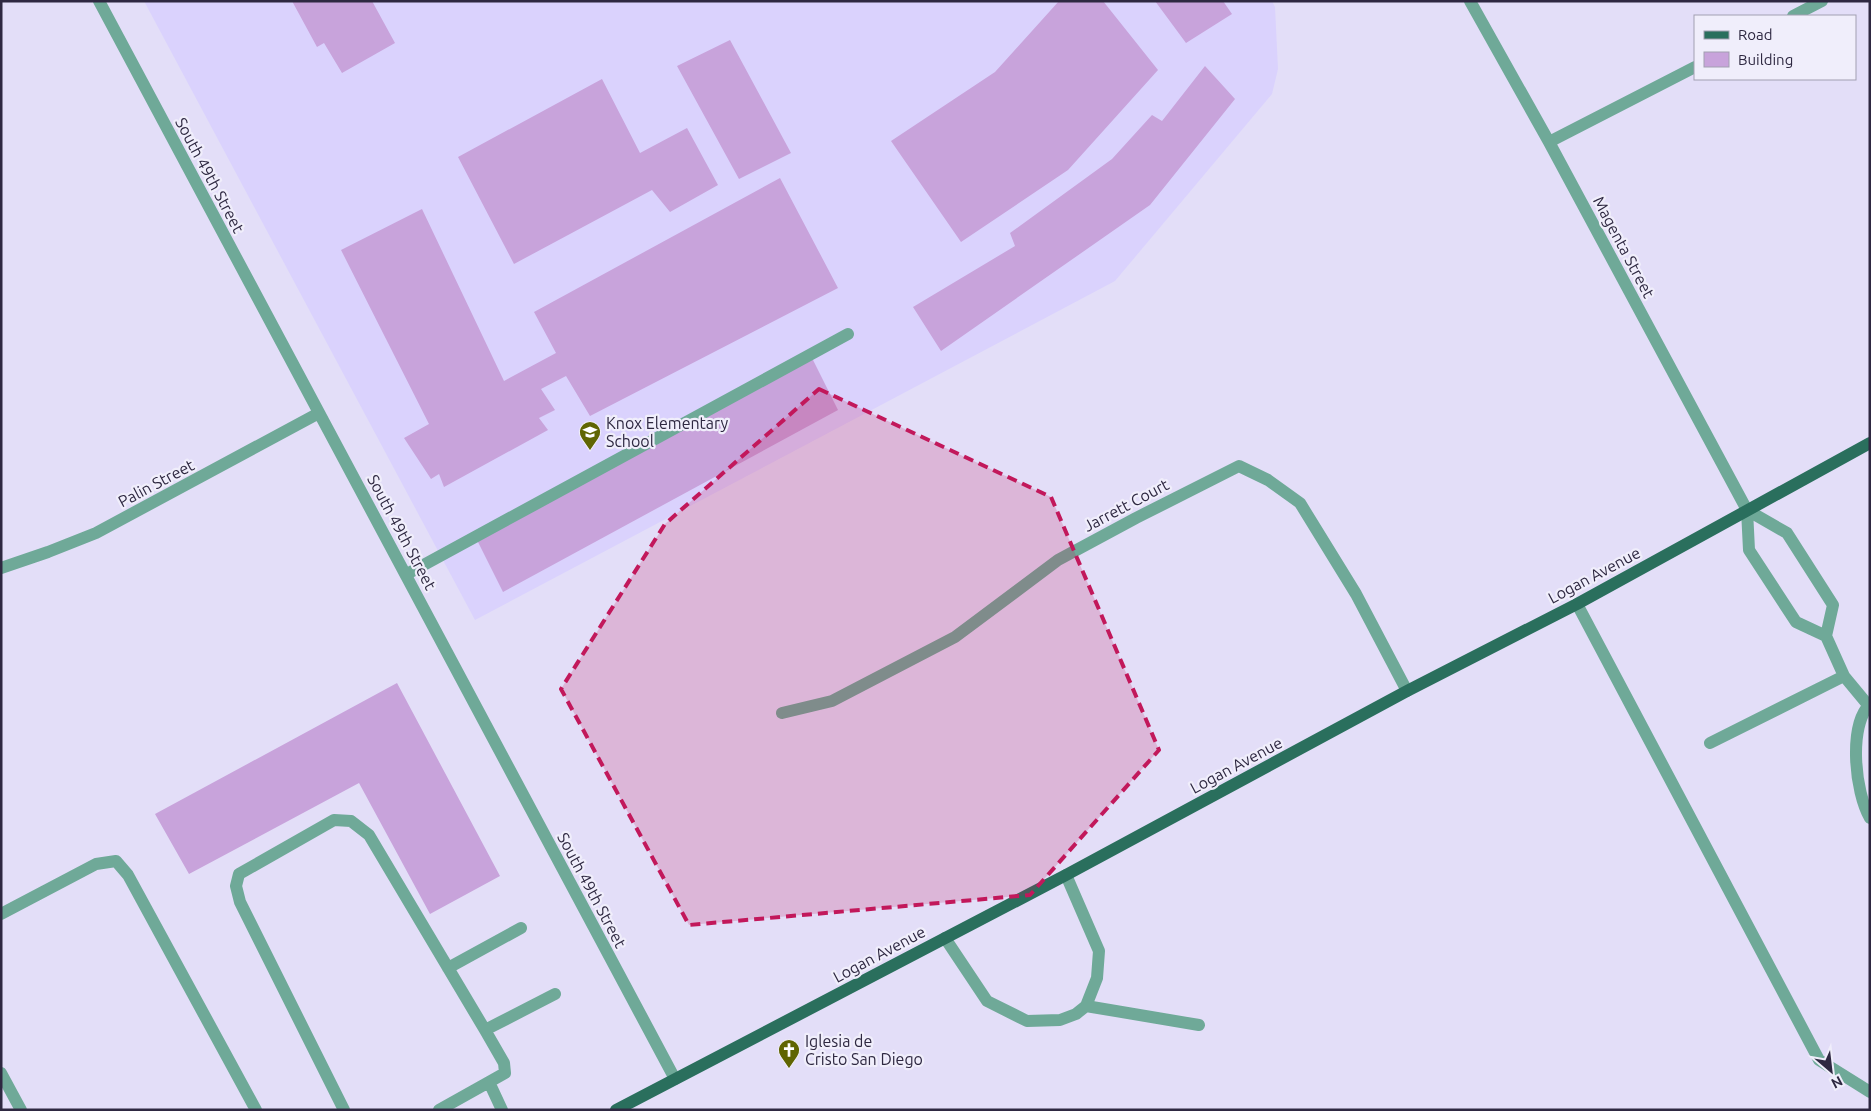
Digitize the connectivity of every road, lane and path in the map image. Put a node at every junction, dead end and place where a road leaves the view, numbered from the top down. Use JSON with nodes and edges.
{"nodes":[{"id":1,"x":99,"y":1,"type":"edge"},
{"id":2,"x":1470,"y":1,"type":"edge"},
{"id":3,"x":1822,"y":1,"type":"edge"},
{"id":4,"x":1795,"y":15,"type":"edge"},
{"id":5,"x":1694,"y":68,"type":"edge"},
{"id":6,"x":1549,"y":142,"type":"junction"},
{"id":7,"x":848,"y":334,"type":"dead end"},
{"id":8,"x":320,"y":413,"type":"junction"},
{"id":9,"x":1870,"y":443,"type":"edge"},
{"id":10,"x":1747,"y":510,"type":"junction"},
{"id":11,"x":1,"y":568,"type":"edge"},
{"id":12,"x":407,"y":574,"type":"junction"},
{"id":13,"x":1576,"y":604,"type":"junction"},
{"id":14,"x":1826,"y":636,"type":"junction"},
{"id":15,"x":1844,"y":676,"type":"junction"},
{"id":16,"x":1407,"y":691,"type":"junction"},
{"id":17,"x":1869,"y":705,"type":"edge"},
{"id":18,"x":782,"y":714,"type":"dead end"},
{"id":19,"x":1710,"y":743,"type":"dead end"},
{"id":20,"x":1870,"y":818,"type":"edge"},
{"id":21,"x":1066,"y":875,"type":"junction"},
{"id":22,"x":1,"y":914,"type":"edge"},
{"id":23,"x":521,"y":928,"type":"dead end"},
{"id":24,"x":945,"y":938,"type":"junction"},
{"id":25,"x":448,"y":968,"type":"junction"},
{"id":26,"x":555,"y":994,"type":"dead end"},
{"id":27,"x":1086,"y":1006,"type":"junction"},
{"id":28,"x":1199,"y":1025,"type":"dead end"},
{"id":29,"x":485,"y":1030,"type":"junction"},
{"id":30,"x":1,"y":1073,"type":"edge"},
{"id":31,"x":675,"y":1079,"type":"junction"},
{"id":32,"x":489,"y":1082,"type":"junction"},
{"id":33,"x":1870,"y":1092,"type":"edge"},
{"id":34,"x":21,"y":1110,"type":"edge"},
{"id":35,"x":256,"y":1110,"type":"edge"},
{"id":36,"x":344,"y":1110,"type":"edge"},
{"id":37,"x":439,"y":1110,"type":"edge"},
{"id":38,"x":502,"y":1110,"type":"edge"},
{"id":39,"x":616,"y":1110,"type":"edge"}],
"edges":[{"from":1,"to":8,"type":"street","name":"South 49th Street"},
{"from":2,"to":6,"type":"street","name":"Magenta Street"},
{"from":3,"to":4,"type":"street"},
{"from":5,"to":6,"type":"street"},
{"from":6,"to":10,"type":"street","name":"Magenta Street"},
{"from":7,"to":12,"type":"street"},
{"from":8,"to":11,"type":"street","name":"Palin Street"},
{"from":8,"to":12,"type":"street","name":"South 49th Street"},
{"from":9,"to":10,"type":"main road","name":"Logan Avenue"},
{"from":10,"to":13,"type":"main road","name":"Logan Avenue"},
{"from":10,"to":14,"type":"street"},
{"from":10,"to":14,"type":"street"},
{"from":12,"to":31,"type":"street","name":"South 49th Street"},
{"from":13,"to":16,"type":"main road","name":"Logan Avenue"},
{"from":13,"to":33,"type":"street"},
{"from":14,"to":15,"type":"street"},
{"from":15,"to":17,"type":"street"},
{"from":15,"to":19,"type":"street"},
{"from":16,"to":18,"type":"street","name":"Jarrett Court"},
{"from":16,"to":21,"type":"main road","name":"Logan Avenue"},
{"from":17,"to":20,"type":"street"},
{"from":21,"to":24,"type":"main road","name":"Logan Avenue"},
{"from":21,"to":27,"type":"street"},
{"from":22,"to":35,"type":"street"},
{"from":23,"to":25,"type":"street"},
{"from":24,"to":27,"type":"street"},
{"from":24,"to":31,"type":"main road","name":"Logan Avenue"},
{"from":25,"to":29,"type":"street"},
{"from":25,"to":36,"type":"street"},
{"from":26,"to":29,"type":"street"},
{"from":27,"to":28,"type":"street"},
{"from":29,"to":32,"type":"street"},
{"from":30,"to":34,"type":"street"},
{"from":31,"to":39,"type":"main road","name":"Logan Avenue"},
{"from":32,"to":37,"type":"street"},
{"from":32,"to":38,"type":"street"}]}
